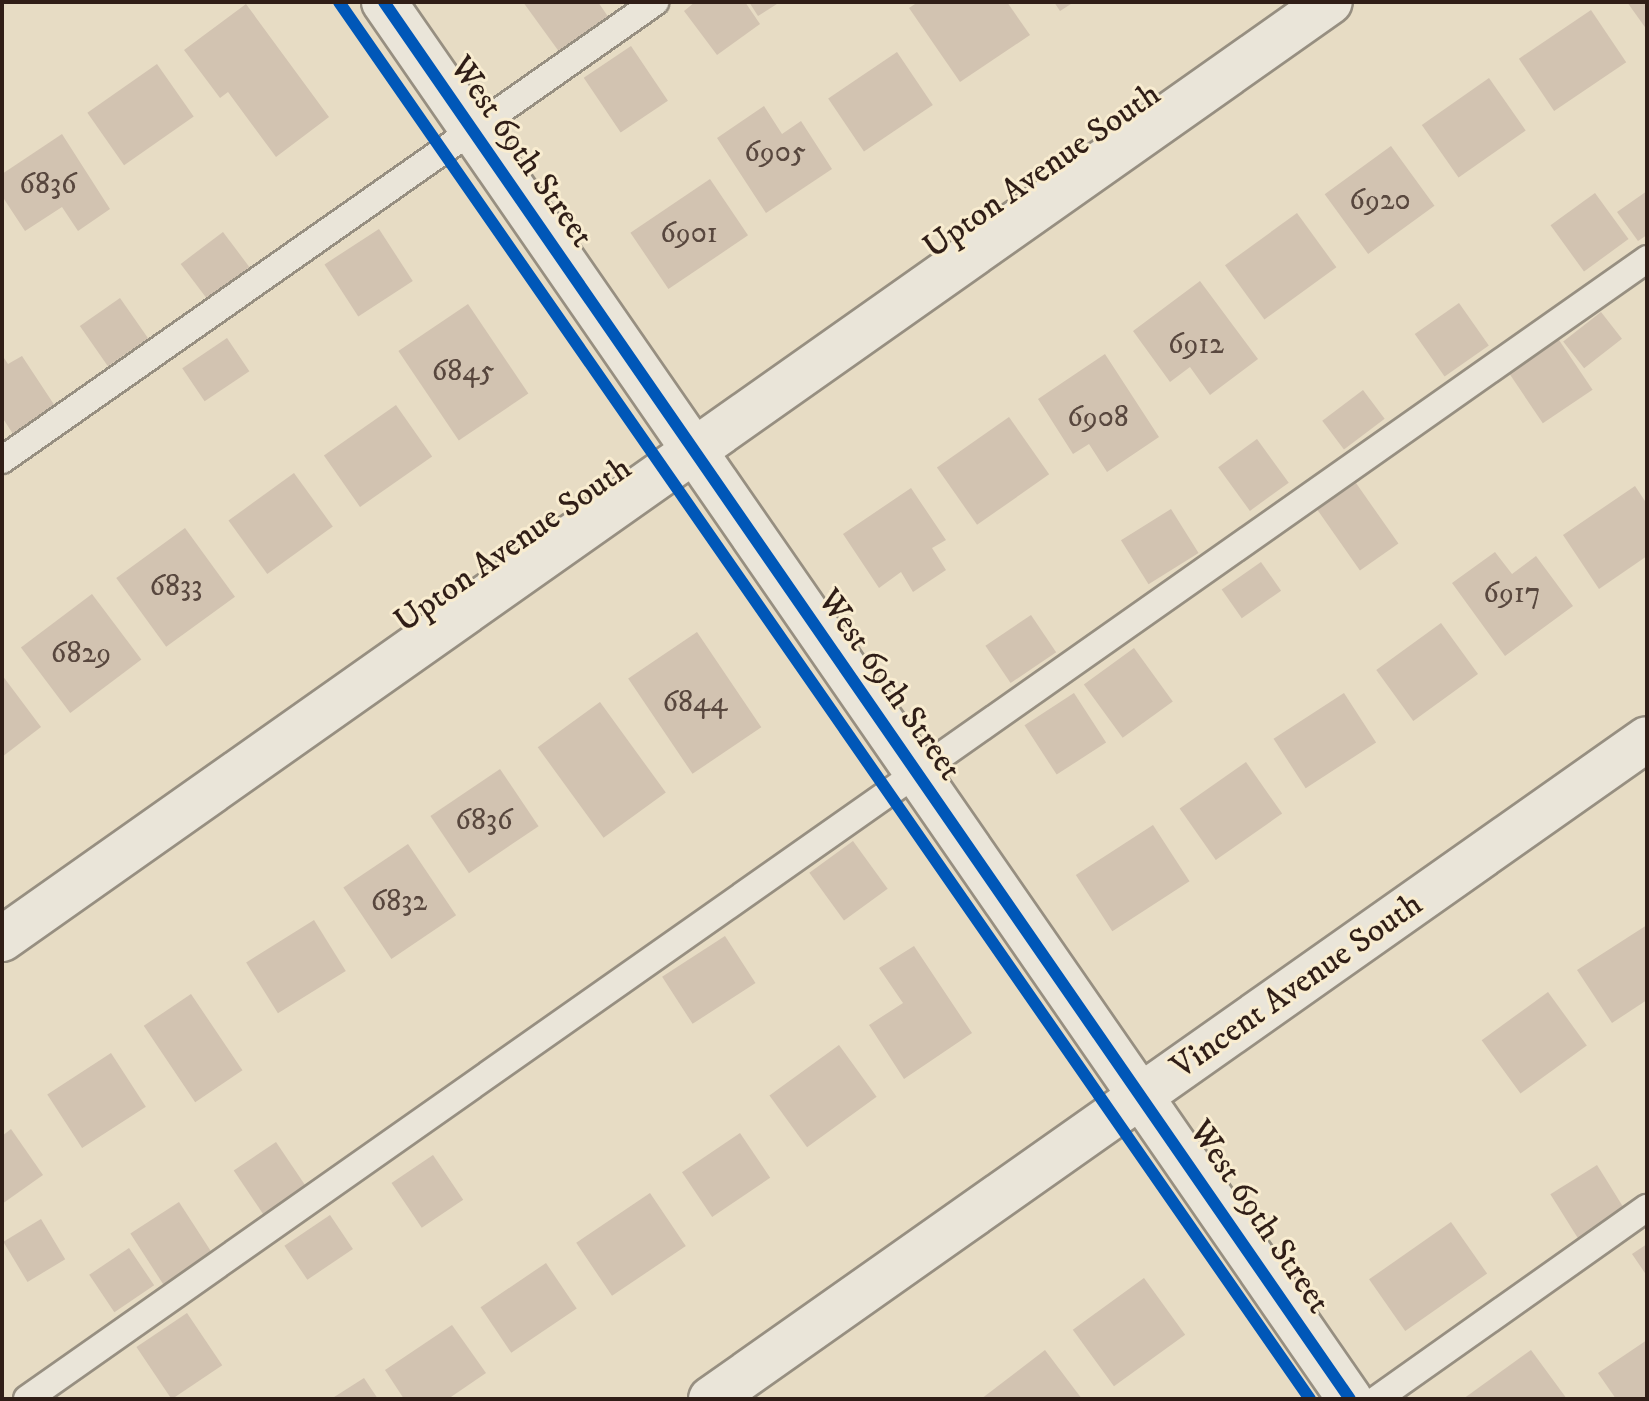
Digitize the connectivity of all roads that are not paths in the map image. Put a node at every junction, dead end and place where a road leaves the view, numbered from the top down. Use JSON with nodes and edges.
{"nodes":[{"id":1,"x":384,"y":2,"type":"edge"},
{"id":2,"x":655,"y":2,"type":"edge"},
{"id":3,"x":1330,"y":2,"type":"edge"},
{"id":4,"x":472,"y":131,"type":"junction"},
{"id":5,"x":1647,"y":259,"type":"edge"},
{"id":6,"x":694,"y":452,"type":"junction"},
{"id":7,"x":2,"y":460,"type":"edge"},
{"id":8,"x":1647,"y":739,"type":"edge"},
{"id":9,"x":916,"y":774,"type":"junction"},
{"id":10,"x":2,"y":939,"type":"edge"},
{"id":11,"x":1142,"y":1095,"type":"junction"},
{"id":12,"x":1647,"y":1208,"type":"edge"},
{"id":13,"x":27,"y":1399,"type":"edge"},
{"id":14,"x":711,"y":1399,"type":"edge"},
{"id":15,"x":1350,"y":1399,"type":"edge"},
{"id":16,"x":1377,"y":1399,"type":"edge"}],
"edges":[{"from":1,"to":4,"type":"street","name":"West 69th Street"},
{"from":2,"to":4,"type":"lane"},
{"from":3,"to":6,"type":"street","name":"Upton Avenue South"},
{"from":4,"to":6,"type":"street","name":"West 69th Street"},
{"from":4,"to":7,"type":"lane"},
{"from":5,"to":9,"type":"lane"},
{"from":6,"to":9,"type":"street","name":"West 69th Street"},
{"from":6,"to":10,"type":"street","name":"Upton Avenue South"},
{"from":8,"to":11,"type":"street","name":"Vincent Avenue South"},
{"from":9,"to":11,"type":"street","name":"West 69th Street"},
{"from":9,"to":13,"type":"lane"},
{"from":11,"to":14,"type":"street","name":"Vincent Avenue South"},
{"from":11,"to":15,"type":"street","name":"West 69th Street"},
{"from":12,"to":16,"type":"lane"}]}
